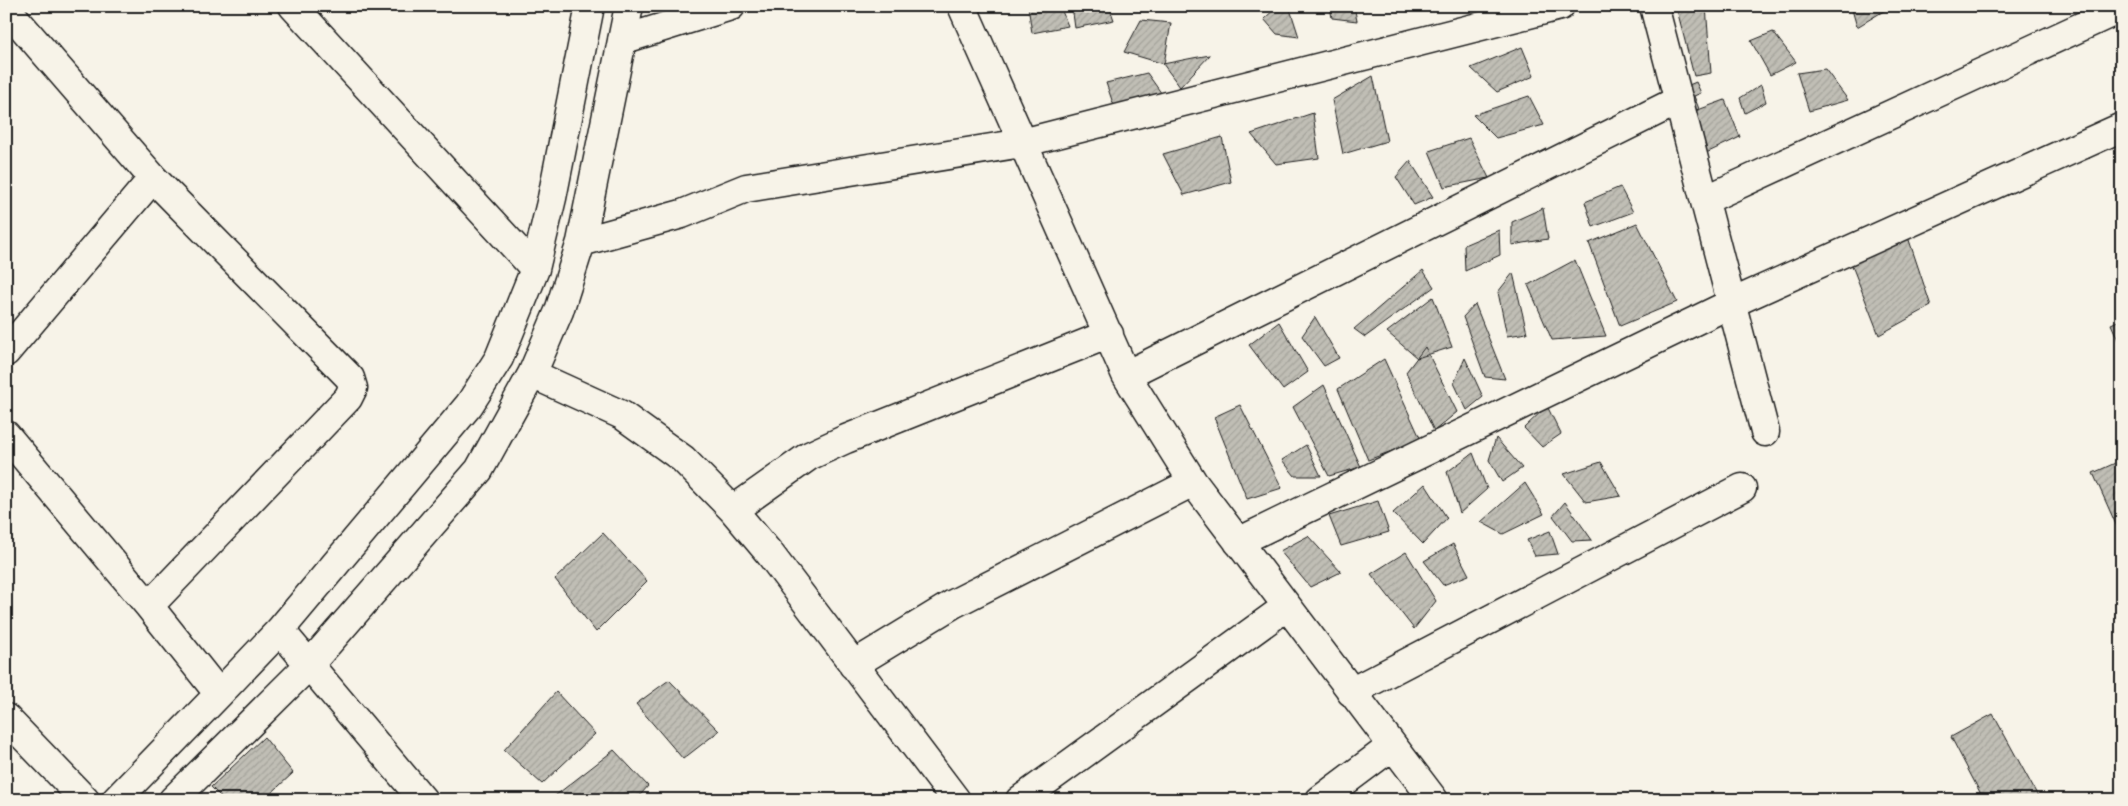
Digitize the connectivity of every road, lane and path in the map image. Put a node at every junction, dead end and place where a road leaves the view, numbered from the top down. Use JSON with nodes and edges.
{"nodes":[{"id":1,"x":293,"y":6,"type":"edge"},
{"id":2,"x":590,"y":6,"type":"edge"},
{"id":3,"x":629,"y":6,"type":"edge"},
{"id":4,"x":731,"y":6,"type":"edge"},
{"id":5,"x":962,"y":6,"type":"edge"},
{"id":6,"x":1560,"y":6,"type":"edge"},
{"id":7,"x":1654,"y":6,"type":"edge"},
{"id":8,"x":6,"y":8,"type":"edge"},
{"id":9,"x":2122,"y":8,"type":"edge"},
{"id":10,"x":622,"y":40,"type":"junction"},
{"id":11,"x":1679,"y":100,"type":"junction"},
{"id":12,"x":2122,"y":127,"type":"edge"},
{"id":13,"x":1022,"y":143,"type":"junction"},
{"id":14,"x":153,"y":178,"type":"junction"},
{"id":15,"x":1705,"y":200,"type":"junction"},
{"id":16,"x":582,"y":242,"type":"junction"},
{"id":17,"x":535,"y":269,"type":"junction"},
{"id":18,"x":1732,"y":303,"type":"junction"},
{"id":19,"x":1109,"y":334,"type":"junction"},
{"id":20,"x":6,"y":352,"type":"edge"},
{"id":21,"x":532,"y":374,"type":"junction"},
{"id":22,"x":1126,"y":375,"type":"junction"},
{"id":23,"x":1765,"y":432,"type":"dead end"},
{"id":24,"x":6,"y":435,"type":"edge"},
{"id":25,"x":1193,"y":482,"type":"junction"},
{"id":26,"x":1742,"y":488,"type":"dead end"},
{"id":27,"x":733,"y":510,"type":"junction"},
{"id":28,"x":1238,"y":542,"type":"junction"},
{"id":29,"x":148,"y":606,"type":"junction"},
{"id":30,"x":1286,"y":607,"type":"junction"},
{"id":31,"x":280,"y":630,"type":"junction"},
{"id":32,"x":309,"y":665,"type":"junction"},
{"id":33,"x":853,"y":666,"type":"junction"},
{"id":34,"x":1351,"y":692,"type":"junction"},
{"id":35,"x":219,"y":694,"type":"junction"},
{"id":36,"x":6,"y":718,"type":"edge"},
{"id":37,"x":1392,"y":746,"type":"junction"},
{"id":38,"x":85,"y":800,"type":"edge"},
{"id":39,"x":116,"y":800,"type":"edge"},
{"id":40,"x":173,"y":800,"type":"edge"},
{"id":41,"x":423,"y":800,"type":"edge"},
{"id":42,"x":956,"y":800,"type":"edge"},
{"id":43,"x":1020,"y":800,"type":"edge"},
{"id":44,"x":1320,"y":800,"type":"edge"},
{"id":45,"x":1434,"y":800,"type":"edge"}],
"edges":[{"from":1,"to":17,"type":"street"},
{"from":2,"to":17,"type":"street"},
{"from":3,"to":10,"type":"street"},
{"from":4,"to":10,"type":"street"},
{"from":5,"to":13,"type":"street"},
{"from":6,"to":13,"type":"street"},
{"from":7,"to":11,"type":"street"},
{"from":8,"to":14,"type":"street"},
{"from":9,"to":15,"type":"street"},
{"from":10,"to":16,"type":"street"},
{"from":11,"to":15,"type":"street"},
{"from":11,"to":22,"type":"street"},
{"from":12,"to":18,"type":"street"},
{"from":13,"to":16,"type":"street"},
{"from":13,"to":19,"type":"street"},
{"from":14,"to":20,"type":"street"},
{"from":14,"to":29,"type":"street"},
{"from":15,"to":18,"type":"street"},
{"from":16,"to":21,"type":"street"},
{"from":17,"to":31,"type":"street"},
{"from":18,"to":23,"type":"street"},
{"from":18,"to":28,"type":"street"},
{"from":19,"to":22,"type":"street"},
{"from":19,"to":27,"type":"street"},
{"from":21,"to":27,"type":"street"},
{"from":21,"to":32,"type":"street"},
{"from":22,"to":25,"type":"street"},
{"from":24,"to":29,"type":"street"},
{"from":25,"to":28,"type":"street"},
{"from":25,"to":33,"type":"street"},
{"from":26,"to":34,"type":"street"},
{"from":27,"to":33,"type":"street"},
{"from":28,"to":30,"type":"street"},
{"from":29,"to":35,"type":"street"},
{"from":30,"to":34,"type":"street"},
{"from":30,"to":43,"type":"street"},
{"from":31,"to":32,"type":"street"},
{"from":31,"to":35,"type":"street"},
{"from":32,"to":40,"type":"street"},
{"from":32,"to":41,"type":"street"},
{"from":33,"to":42,"type":"street"},
{"from":34,"to":37,"type":"street"},
{"from":35,"to":39,"type":"street"},
{"from":36,"to":38,"type":"street"},
{"from":37,"to":44,"type":"street"},
{"from":37,"to":45,"type":"street"}]}
